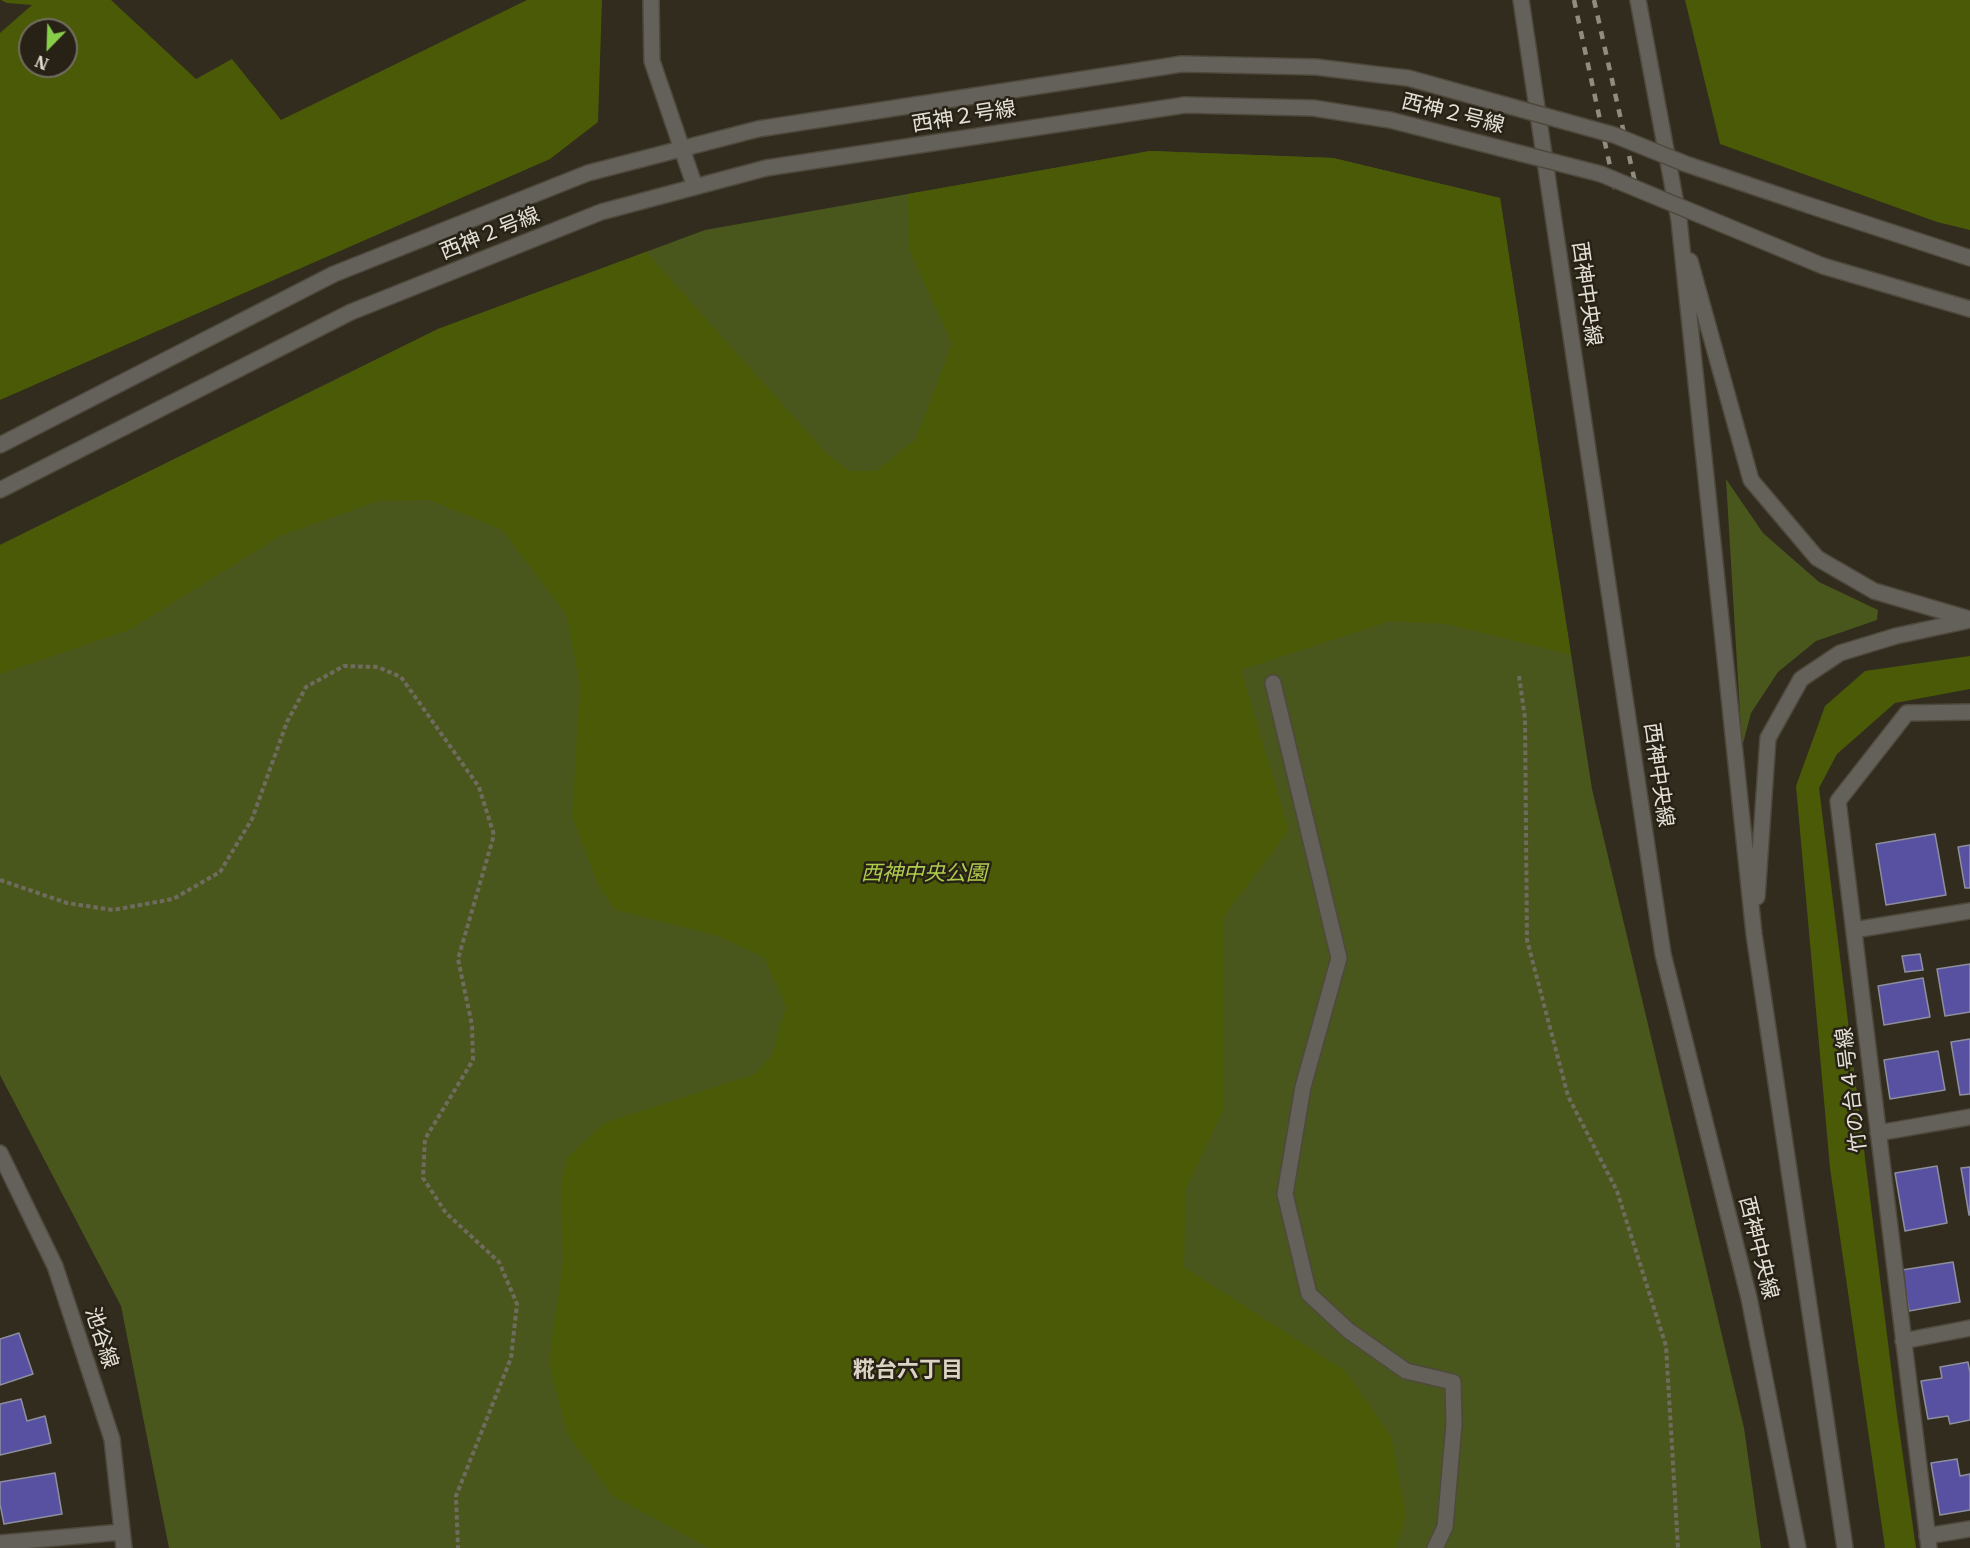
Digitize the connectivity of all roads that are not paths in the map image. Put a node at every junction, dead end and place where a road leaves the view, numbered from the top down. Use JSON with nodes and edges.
{"nodes":[{"id":1,"x":651,"y":0,"type":"edge"},
{"id":2,"x":1509,"y":0,"type":"edge"},
{"id":3,"x":1521,"y":0,"type":"edge"},
{"id":4,"x":1638,"y":0,"type":"edge"},
{"id":5,"x":1528,"y":45,"type":"junction"},
{"id":6,"x":682,"y":148,"type":"junction"},
{"id":7,"x":695,"y":187,"type":"junction"},
{"id":8,"x":1679,"y":220,"type":"junction"},
{"id":9,"x":1970,"y":258,"type":"edge"},
{"id":10,"x":1970,"y":309,"type":"edge"},
{"id":11,"x":0,"y":445,"type":"edge"},
{"id":12,"x":0,"y":490,"type":"edge"},
{"id":13,"x":1970,"y":619,"type":"edge"},
{"id":14,"x":1273,"y":683,"type":"dead end"},
{"id":15,"x":1970,"y":712,"type":"edge"},
{"id":16,"x":1970,"y":911,"type":"edge"},
{"id":17,"x":1854,"y":930,"type":"junction"},
{"id":18,"x":1754,"y":934,"type":"junction"},
{"id":19,"x":1970,"y":1117,"type":"edge"},
{"id":20,"x":1878,"y":1132,"type":"junction"},
{"id":21,"x":0,"y":1153,"type":"edge"},
{"id":22,"x":1970,"y":1328,"type":"edge"},
{"id":23,"x":1904,"y":1341,"type":"junction"},
{"id":24,"x":1970,"y":1529,"type":"edge"},
{"id":25,"x":122,"y":1532,"type":"junction"},
{"id":26,"x":1928,"y":1542,"type":"edge"},
{"id":27,"x":0,"y":1543,"type":"edge"},
{"id":28,"x":124,"y":1548,"type":"edge"},
{"id":29,"x":1436,"y":1548,"type":"edge"},
{"id":30,"x":1798,"y":1548,"type":"edge"},
{"id":31,"x":1845,"y":1548,"type":"edge"}],
"edges":[{"from":1,"to":6,"type":"street"},
{"from":2,"to":5,"type":"street"},
{"from":3,"to":5,"type":"street","name":"西神中央線"},
{"from":4,"to":8,"type":"street","name":"西神中央線"},
{"from":5,"to":30,"type":"street","name":"西神中央線"},
{"from":6,"to":7,"type":"street"},
{"from":6,"to":9,"type":"street","name":"西神２号線","bridge":true},
{"from":6,"to":11,"type":"street","name":"西神２号線"},
{"from":7,"to":10,"type":"street","name":"西神２号線","bridge":true},
{"from":7,"to":12,"type":"street","name":"西神２号線"},
{"from":8,"to":13,"type":"street"},
{"from":8,"to":18,"type":"street","name":"西神中央線"},
{"from":13,"to":18,"type":"street"},
{"from":14,"to":29,"type":"street"},
{"from":15,"to":17,"type":"street","name":"竹の台４号線"},
{"from":16,"to":17,"type":"street"},
{"from":17,"to":20,"type":"street","name":"竹の台４号線"},
{"from":18,"to":31,"type":"street","name":"西神中央線"},
{"from":19,"to":20,"type":"street"},
{"from":20,"to":23,"type":"street","name":"竹の台４号線"},
{"from":21,"to":25,"type":"street","name":"池谷線"},
{"from":22,"to":23,"type":"street"},
{"from":23,"to":26,"type":"street","name":"竹の台４号線"},
{"from":24,"to":26,"type":"street"},
{"from":25,"to":27,"type":"street"},
{"from":25,"to":28,"type":"street","name":"池谷線"}]}
